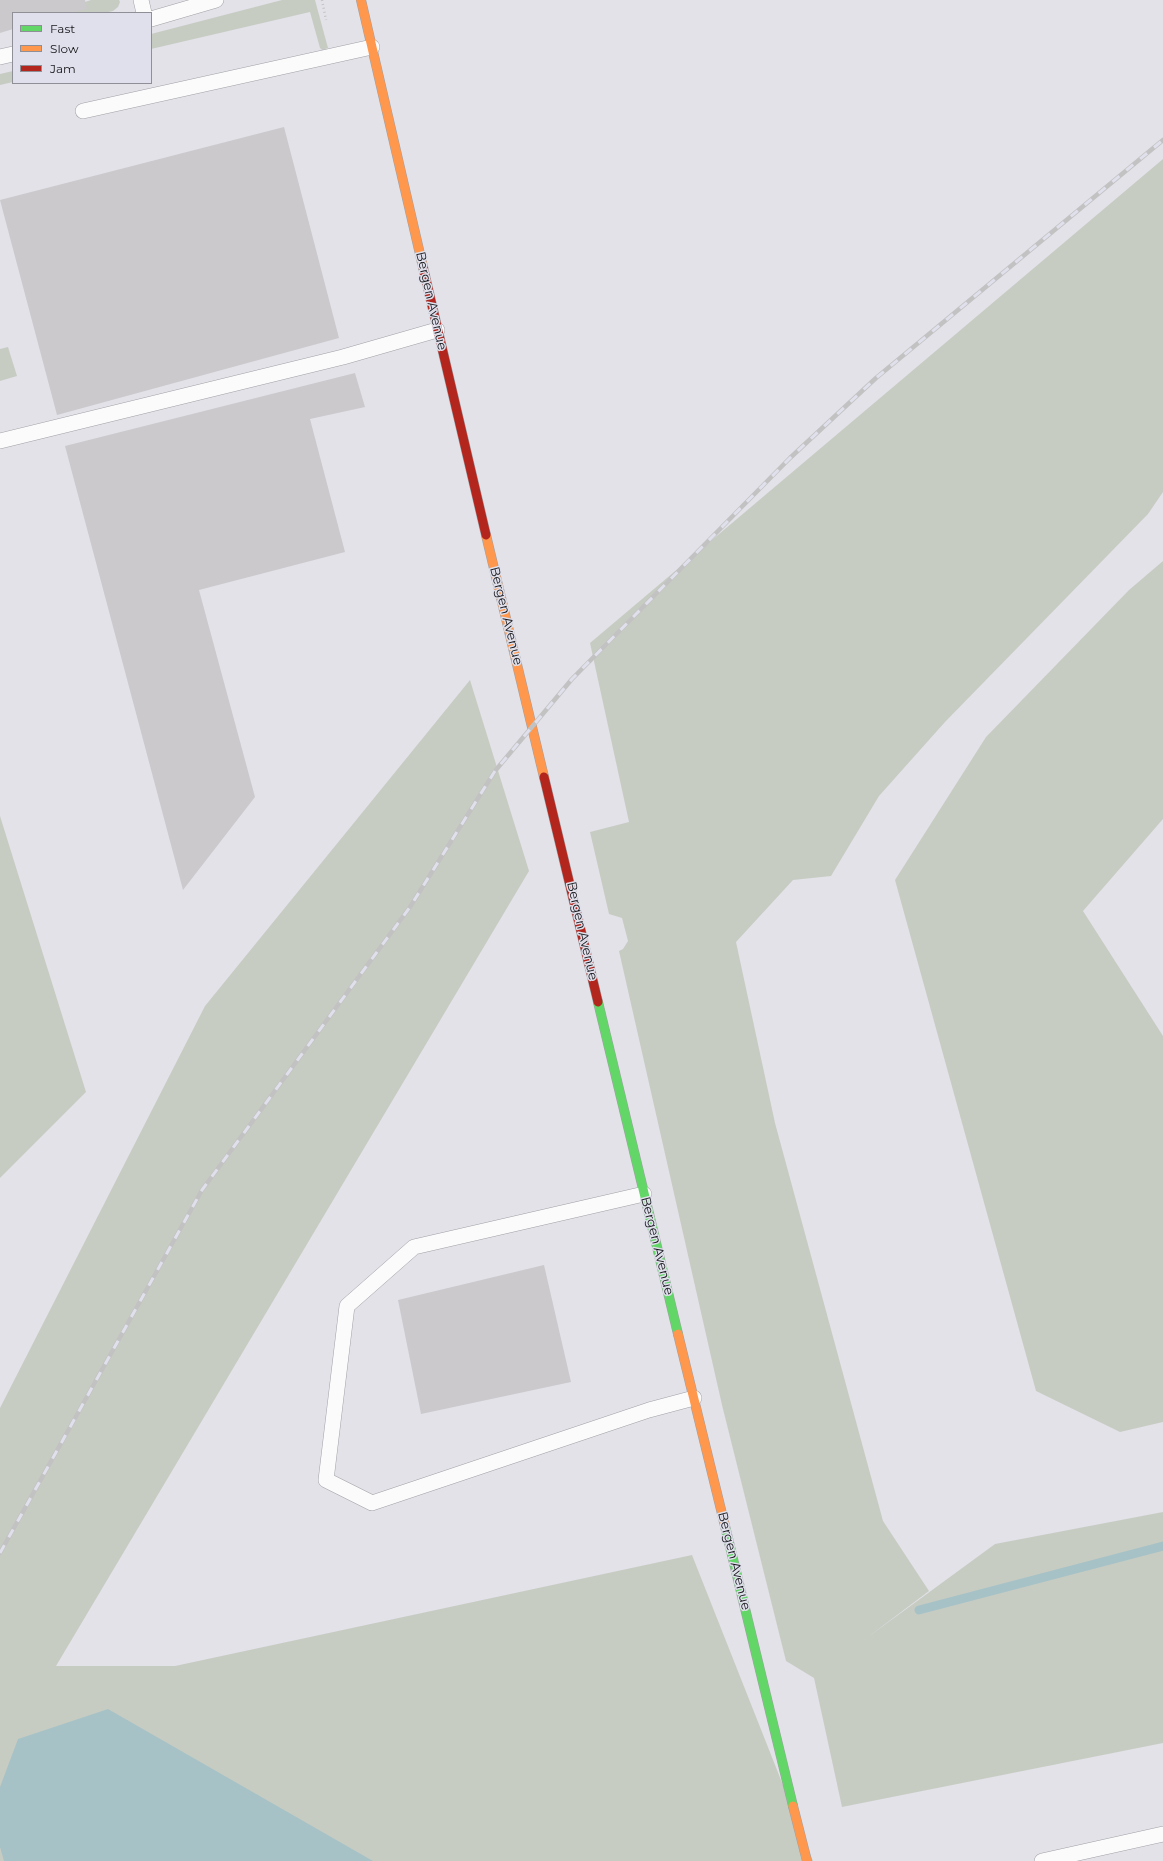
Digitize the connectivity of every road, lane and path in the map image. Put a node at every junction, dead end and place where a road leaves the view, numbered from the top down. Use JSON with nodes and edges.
{"nodes":[{"id":1,"x":141,"y":0,"type":"edge"},
{"id":2,"x":216,"y":0,"type":"edge"},
{"id":3,"x":322,"y":0,"type":"edge"},
{"id":4,"x":361,"y":0,"type":"edge"},
{"id":5,"x":144,"y":12,"type":"edge"},
{"id":6,"x":152,"y":19,"type":"edge"},
{"id":7,"x":326,"y":20,"type":"dead end"},
{"id":8,"x":372,"y":47,"type":"junction"},
{"id":9,"x":12,"y":54,"type":"edge"},
{"id":10,"x":0,"y":58,"type":"edge"},
{"id":11,"x":83,"y":111,"type":"dead end"},
{"id":12,"x":437,"y":330,"type":"junction"},
{"id":13,"x":0,"y":441,"type":"edge"},
{"id":14,"x":644,"y":1194,"type":"junction"},
{"id":15,"x":694,"y":1398,"type":"junction"},
{"id":16,"x":1163,"y":1834,"type":"edge"},
{"id":17,"x":807,"y":1861,"type":"edge"},
{"id":18,"x":1042,"y":1861,"type":"edge"}],
"edges":[{"from":1,"to":5,"type":"lane"},
{"from":2,"to":6,"type":"lane"},
{"from":3,"to":7,"type":"path"},
{"from":4,"to":8,"type":"street","name":"Bergen Avenue"},
{"from":8,"to":11,"type":"lane"},
{"from":8,"to":12,"type":"street","name":"Bergen Avenue"},
{"from":9,"to":10,"type":"lane"},
{"from":12,"to":13,"type":"lane"},
{"from":12,"to":14,"type":"street","name":"Bergen Avenue"},
{"from":14,"to":15,"type":"street","name":"Bergen Avenue"},
{"from":14,"to":15,"type":"lane"},
{"from":15,"to":17,"type":"street","name":"Bergen Avenue"},
{"from":16,"to":18,"type":"lane"}]}
